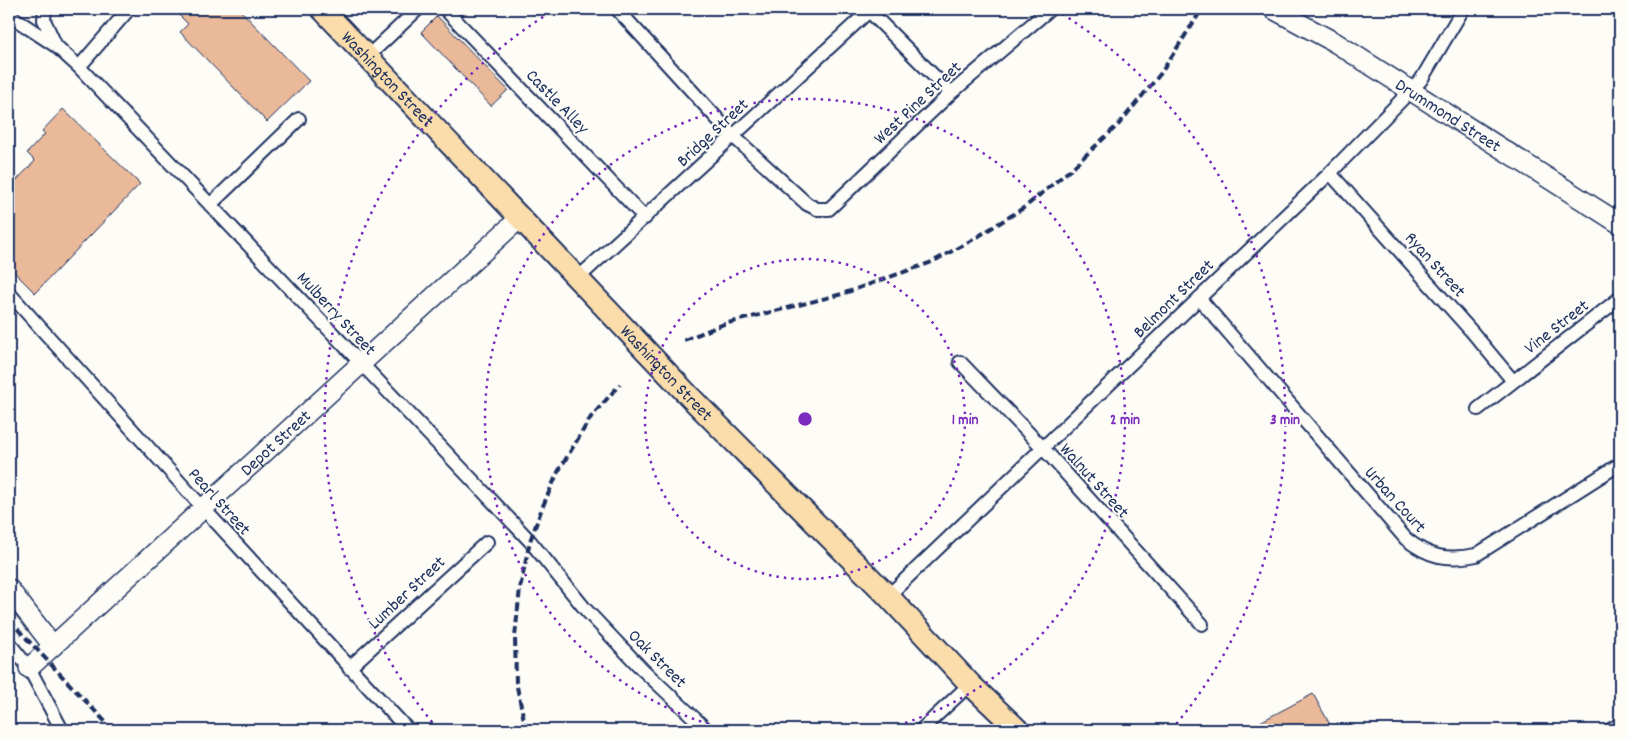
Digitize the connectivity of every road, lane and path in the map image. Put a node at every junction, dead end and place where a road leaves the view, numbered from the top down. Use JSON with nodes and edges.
{"nodes":[{"id":1,"x":44,"y":9,"type":"edge"},
{"id":2,"x":129,"y":9,"type":"edge"},
{"id":3,"x":322,"y":9,"type":"edge"},
{"id":4,"x":418,"y":9,"type":"edge"},
{"id":5,"x":445,"y":9,"type":"edge"},
{"id":6,"x":617,"y":9,"type":"edge"},
{"id":7,"x":1050,"y":9,"type":"edge"},
{"id":8,"x":1273,"y":9,"type":"edge"},
{"id":9,"x":1463,"y":9,"type":"edge"},
{"id":10,"x":9,"y":16,"type":"edge"},
{"id":11,"x":56,"y":46,"type":"junction"},
{"id":12,"x":367,"y":56,"type":"junction"},
{"id":13,"x":79,"y":67,"type":"junction"},
{"id":14,"x":1412,"y":90,"type":"junction"},
{"id":15,"x":951,"y":93,"type":"junction"},
{"id":16,"x":299,"y":119,"type":"dead end"},
{"id":17,"x":734,"y":136,"type":"junction"},
{"id":18,"x":1330,"y":173,"type":"junction"},
{"id":19,"x":210,"y":206,"type":"junction"},
{"id":20,"x":521,"y":218,"type":"junction"},
{"id":21,"x":645,"y":218,"type":"junction"},
{"id":22,"x":1620,"y":224,"type":"edge"},
{"id":23,"x":578,"y":278,"type":"junction"},
{"id":24,"x":9,"y":292,"type":"edge"},
{"id":25,"x":1198,"y":298,"type":"junction"},
{"id":26,"x":1620,"y":298,"type":"edge"},
{"id":27,"x":960,"y":362,"type":"dead end"},
{"id":28,"x":361,"y":364,"type":"junction"},
{"id":29,"x":1514,"y":381,"type":"junction"},
{"id":30,"x":1478,"y":409,"type":"dead end"},
{"id":31,"x":1043,"y":448,"type":"junction"},
{"id":32,"x":1620,"y":464,"type":"edge"},
{"id":33,"x":203,"y":508,"type":"junction"},
{"id":34,"x":486,"y":542,"type":"dead end"},
{"id":35,"x":9,"y":589,"type":"edge"},
{"id":36,"x":888,"y":596,"type":"junction"},
{"id":37,"x":586,"y":610,"type":"joint"},
{"id":38,"x":1202,"y":624,"type":"dead end"},
{"id":39,"x":9,"y":643,"type":"edge"},
{"id":40,"x":53,"y":646,"type":"junction"},
{"id":41,"x":28,"y":668,"type":"junction"},
{"id":42,"x":349,"y":668,"type":"junction"},
{"id":43,"x":970,"y":684,"type":"junction"},
{"id":44,"x":1620,"y":724,"type":"edge"},
{"id":45,"x":62,"y":730,"type":"edge"},
{"id":46,"x":408,"y":730,"type":"edge"},
{"id":47,"x":707,"y":730,"type":"edge"},
{"id":48,"x":921,"y":730,"type":"edge"},
{"id":49,"x":1018,"y":730,"type":"edge"},
{"id":50,"x":1610,"y":730,"type":"edge"}],
"edges":[{"from":1,"to":11,"type":"street","name":"Mulberry Street"},
{"from":2,"to":13,"type":"street"},
{"from":3,"to":12,"type":"main road","name":"Washington Street"},
{"from":4,"to":12,"type":"street"},
{"from":5,"to":21,"type":"street","name":"Castle Alley"},
{"from":6,"to":17,"type":"street"},
{"from":7,"to":15,"type":"street","name":"West Pine Street"},
{"from":8,"to":14,"type":"street","name":"Drummond Street"},
{"from":9,"to":14,"type":"street","name":"Belmont Street"},
{"from":10,"to":11,"type":"street","name":"Mulberry Street"},
{"from":11,"to":13,"type":"street","name":"Mulberry Street"},
{"from":12,"to":20,"type":"main road","name":"Washington Street"},
{"from":13,"to":19,"type":"street","name":"Mulberry Street"},
{"from":14,"to":18,"type":"street","name":"Belmont Street"},
{"from":14,"to":22,"type":"street","name":"Drummond Street"},
{"from":15,"to":17,"type":"street","name":"West Pine Street"},
{"from":15,"to":17,"type":"street","name":"Bridge Street"},
{"from":16,"to":19,"type":"street"},
{"from":17,"to":21,"type":"street","name":"Bridge Street"},
{"from":18,"to":25,"type":"street","name":"Belmont Street"},
{"from":18,"to":29,"type":"street","name":"Ryan Street"},
{"from":19,"to":28,"type":"street","name":"Mulberry Street"},
{"from":20,"to":23,"type":"main road","name":"Washington Street"},
{"from":20,"to":28,"type":"street","name":"Depot Street"},
{"from":21,"to":23,"type":"street","name":"Bridge Street"},
{"from":23,"to":36,"type":"main road","name":"Washington Street"},
{"from":24,"to":33,"type":"street","name":"Pearl Street"},
{"from":25,"to":31,"type":"street","name":"Belmont Street"},
{"from":25,"to":32,"type":"street","name":"Urban Court"},
{"from":26,"to":29,"type":"street","name":"Vine Street"},
{"from":27,"to":31,"type":"street","name":"Walnut Street"},
{"from":28,"to":33,"type":"street","name":"Depot Street"},
{"from":28,"to":37,"type":"street","name":"Mulberry Street"},
{"from":29,"to":30,"type":"street","name":"Vine Street"},
{"from":31,"to":36,"type":"street","name":"Belmont Street"},
{"from":31,"to":38,"type":"street","name":"Walnut Street"},
{"from":33,"to":40,"type":"street","name":"Depot Street"},
{"from":33,"to":42,"type":"street","name":"Pearl Street"},
{"from":34,"to":42,"type":"street","name":"Lumber Street"},
{"from":35,"to":40,"type":"street"},
{"from":36,"to":43,"type":"main road","name":"Washington Street"},
{"from":37,"to":47,"type":"street","name":"Oak Street"},
{"from":39,"to":41,"type":"street"},
{"from":40,"to":41,"type":"street","name":"Depot Street"},
{"from":41,"to":45,"type":"street"},
{"from":42,"to":46,"type":"street","name":"Pearl Street"},
{"from":43,"to":48,"type":"street"},
{"from":43,"to":49,"type":"main road","name":"Washington Street"},
{"from":44,"to":50,"type":"street"}]}
